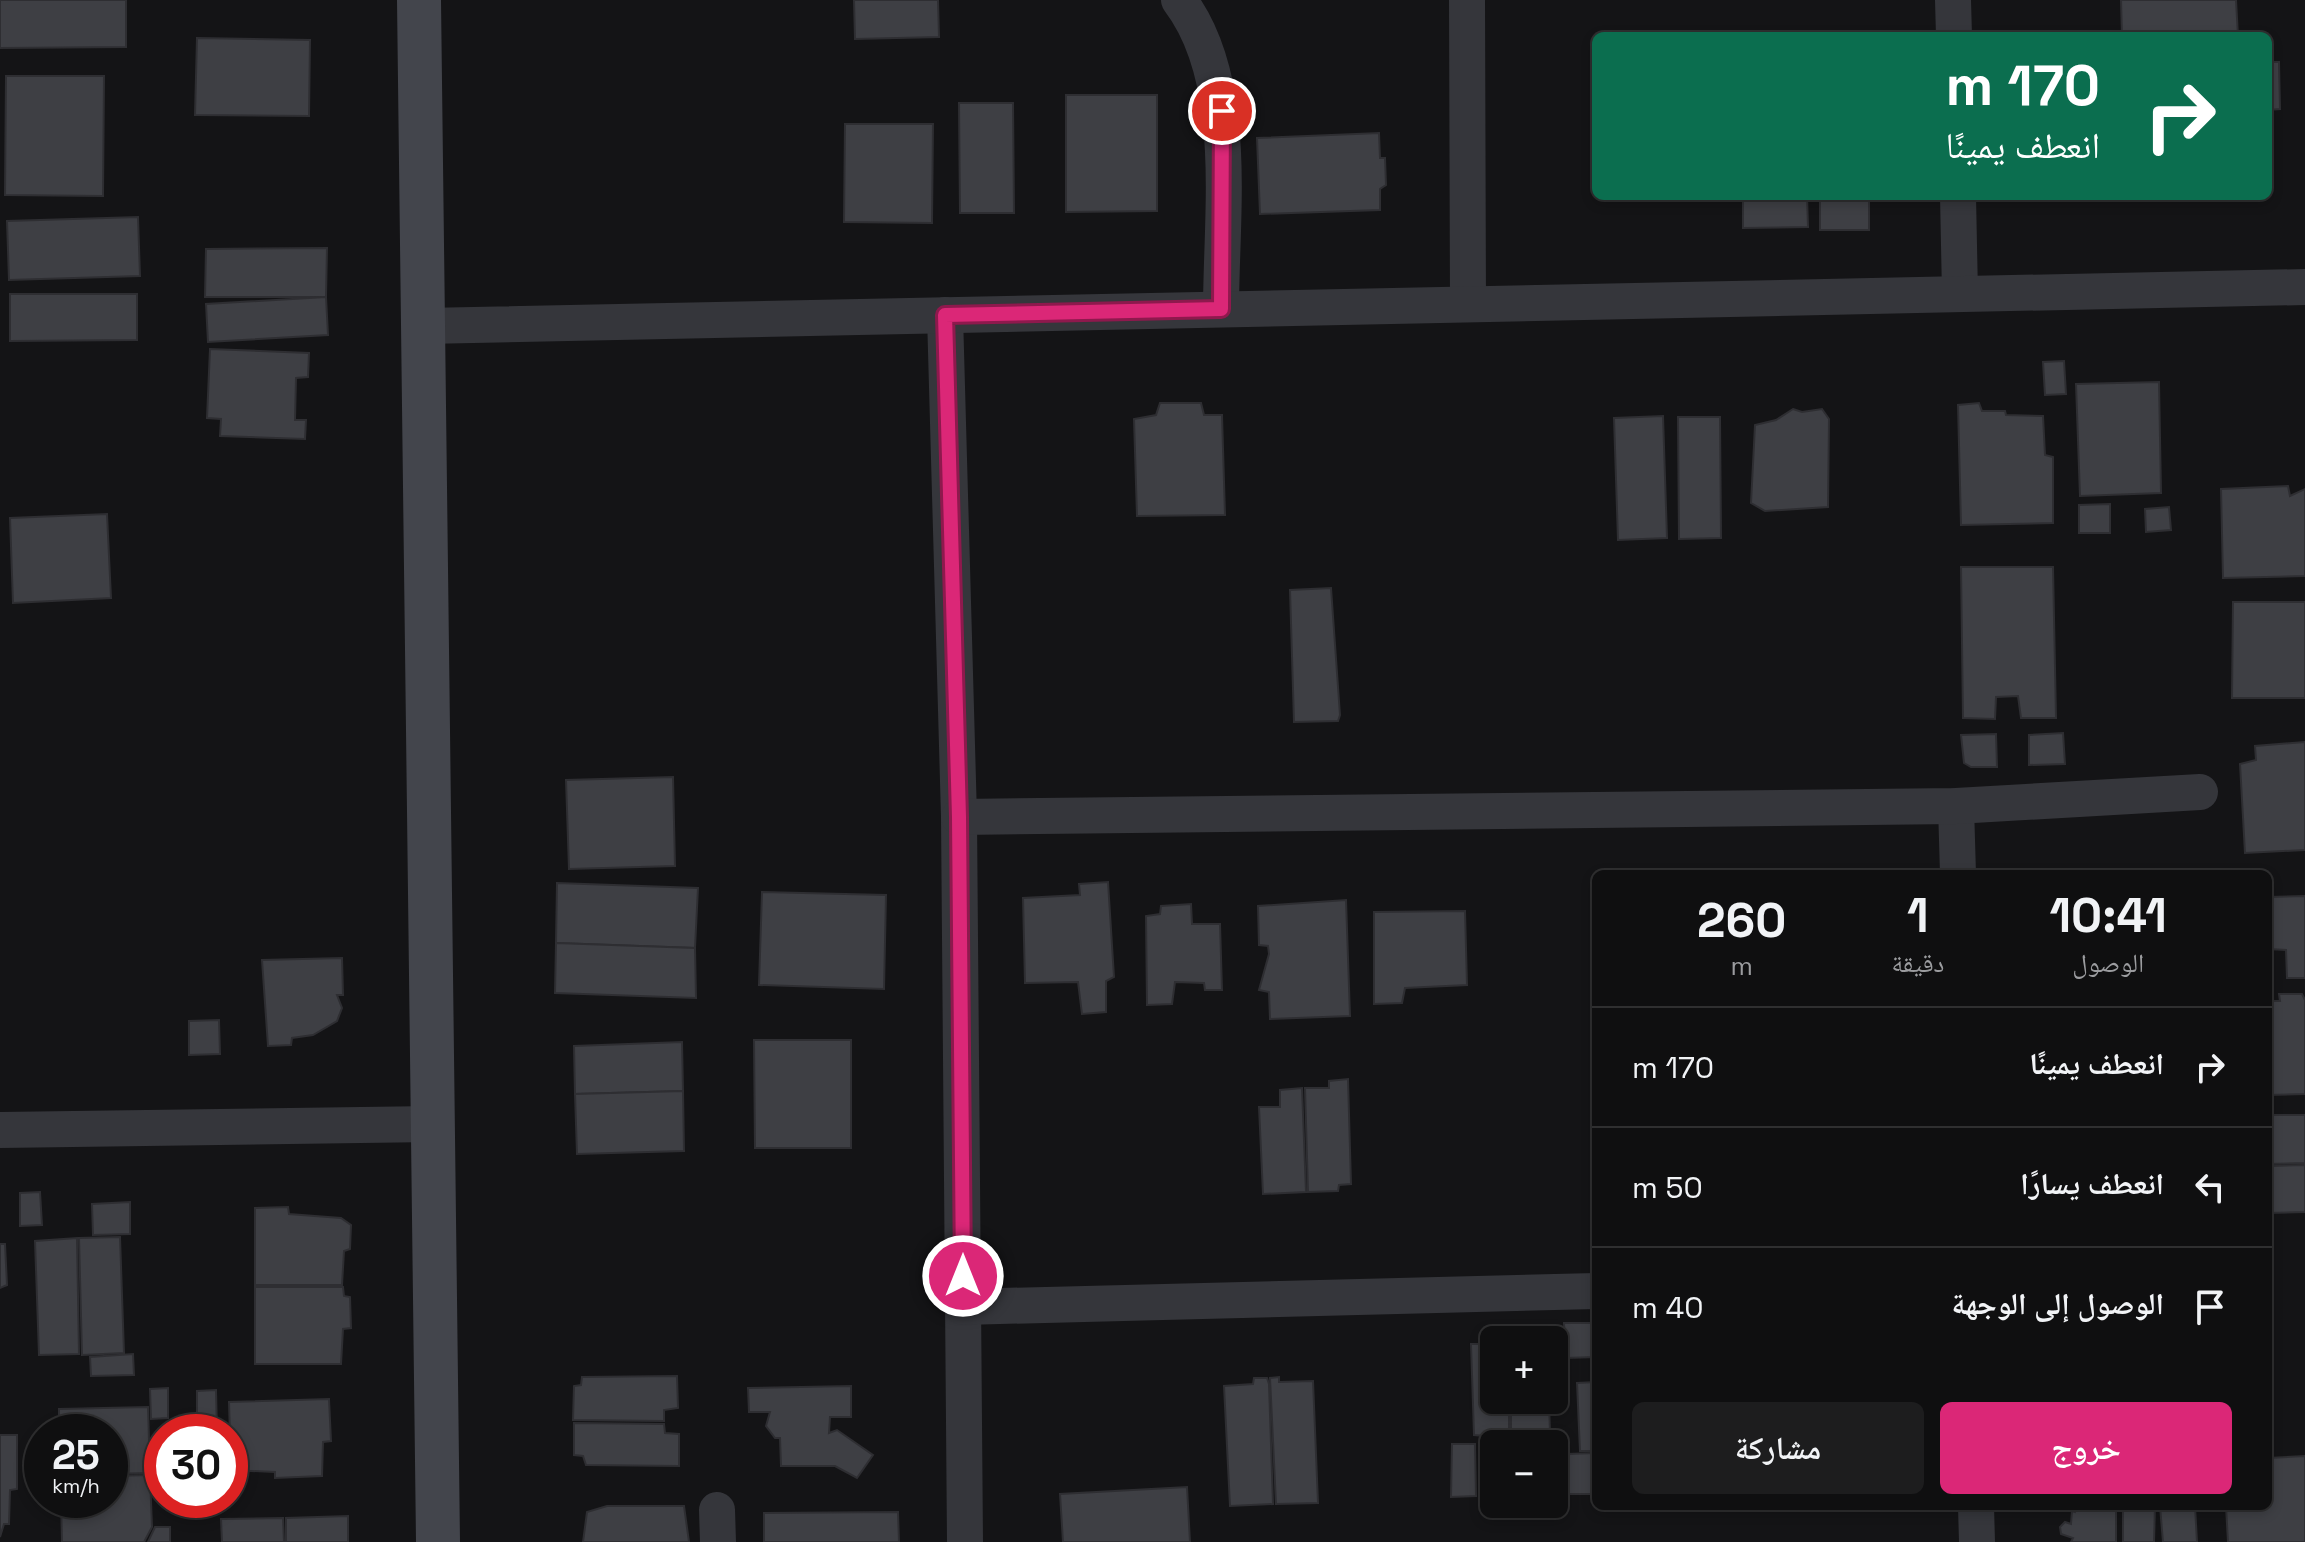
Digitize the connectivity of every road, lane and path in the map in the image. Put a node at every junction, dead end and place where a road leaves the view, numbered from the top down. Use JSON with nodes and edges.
{"nodes":[{"id":1,"x":419,"y":0,"type":"edge"},
{"id":2,"x":1179,"y":0,"type":"edge"},
{"id":3,"x":1467,"y":0,"type":"edge"},
{"id":4,"x":1953,"y":0,"type":"edge"},
{"id":5,"x":1954,"y":32,"type":"edge"},
{"id":6,"x":1958,"y":200,"type":"edge"},
{"id":7,"x":2305,"y":287,"type":"edge"},
{"id":8,"x":1960,"y":294,"type":"junction"},
{"id":9,"x":1468,"y":304,"type":"junction"},
{"id":10,"x":1221,"y":309,"type":"junction"},
{"id":11,"x":945,"y":315,"type":"junction"},
{"id":12,"x":424,"y":326,"type":"junction"},
{"id":13,"x":2200,"y":792,"type":"dead end"},
{"id":14,"x":1956,"y":806,"type":"junction"},
{"id":15,"x":959,"y":817,"type":"junction"},
{"id":16,"x":1958,"y":870,"type":"edge"},
{"id":17,"x":433,"y":1124,"type":"junction"},
{"id":18,"x":0,"y":1130,"type":"edge"},
{"id":19,"x":1592,"y":1291,"type":"edge"},
{"id":20,"x":963,"y":1307,"type":"junction"},
{"id":21,"x":1976,"y":1510,"type":"edge"},
{"id":22,"x":438,"y":1542,"type":"edge"},
{"id":23,"x":965,"y":1542,"type":"edge"},
{"id":24,"x":1977,"y":1542,"type":"edge"}],
"edges":[{"from":1,"to":12,"type":"street"},
{"from":2,"to":10,"type":"street"},
{"from":3,"to":9,"type":"street"},
{"from":4,"to":5,"type":"street"},
{"from":6,"to":8,"type":"street"},
{"from":7,"to":8,"type":"street"},
{"from":8,"to":9,"type":"street"},
{"from":9,"to":10,"type":"street"},
{"from":10,"to":11,"type":"street"},
{"from":11,"to":12,"type":"street"},
{"from":11,"to":15,"type":"street"},
{"from":12,"to":17,"type":"street"},
{"from":13,"to":14,"type":"street"},
{"from":14,"to":15,"type":"street"},
{"from":14,"to":16,"type":"street"},
{"from":15,"to":20,"type":"street"},
{"from":17,"to":18,"type":"street"},
{"from":17,"to":22,"type":"street"},
{"from":19,"to":20,"type":"street"},
{"from":20,"to":23,"type":"street"},
{"from":21,"to":24,"type":"street"}]}
